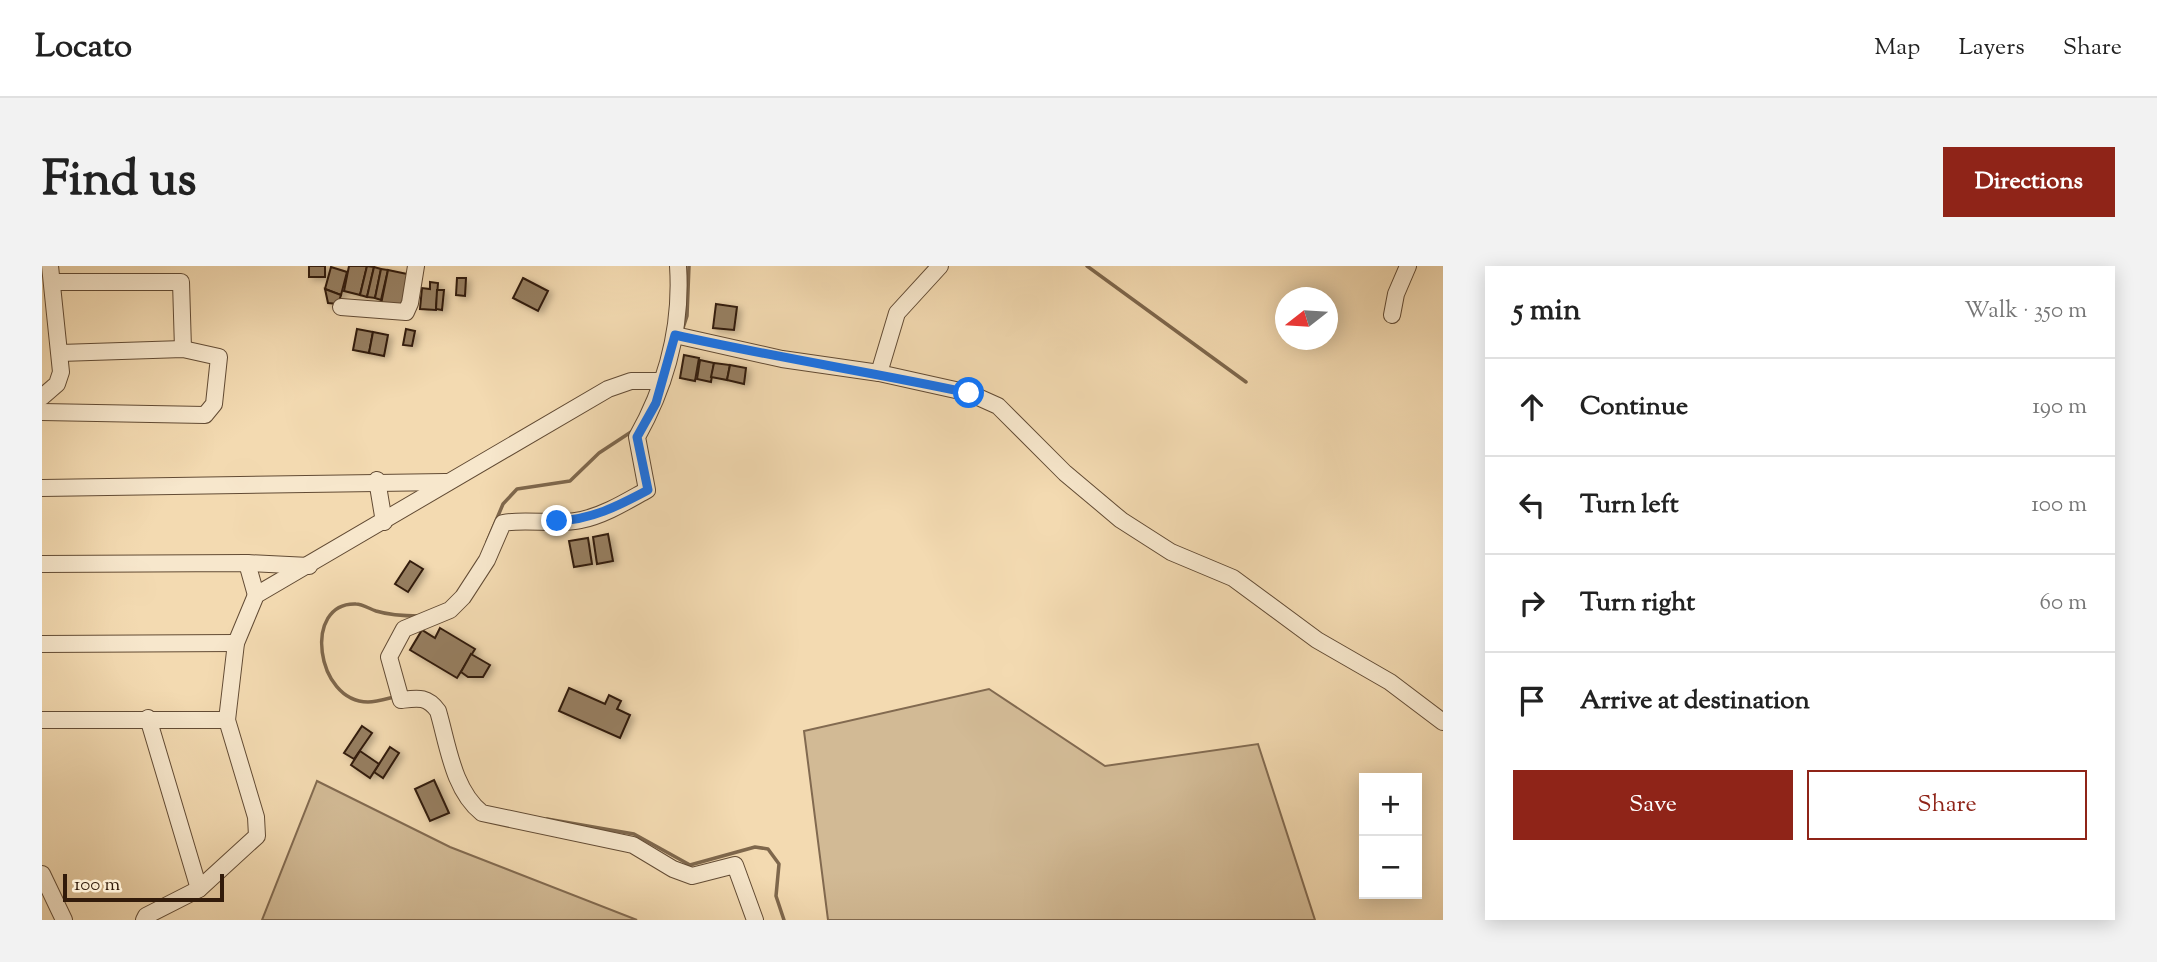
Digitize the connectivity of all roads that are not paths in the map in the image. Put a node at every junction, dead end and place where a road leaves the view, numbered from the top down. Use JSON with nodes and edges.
{"nodes":[{"id":1,"x":416,"y":266,"type":"edge"},
{"id":2,"x":678,"y":266,"type":"edge"},
{"id":3,"x":940,"y":266,"type":"edge"},
{"id":4,"x":1408,"y":266,"type":"edge"},
{"id":5,"x":51,"y":274,"type":"edge"},
{"id":6,"x":341,"y":307,"type":"dead end"},
{"id":7,"x":1392,"y":315,"type":"dead end"},
{"id":8,"x":675,"y":335,"type":"junction"},
{"id":9,"x":183,"y":349,"type":"junction"},
{"id":10,"x":60,"y":353,"type":"junction"},
{"id":11,"x":879,"y":373,"type":"junction"},
{"id":12,"x":662,"y":381,"type":"junction"},
{"id":13,"x":42,"y":397,"type":"edge"},
{"id":14,"x":42,"y":412,"type":"edge"},
{"id":15,"x":377,"y":480,"type":"junction"},
{"id":16,"x":446,"y":482,"type":"junction"},
{"id":17,"x":42,"y":488,"type":"edge"},
{"id":18,"x":384,"y":522,"type":"junction"},
{"id":19,"x":247,"y":563,"type":"junction"},
{"id":20,"x":42,"y":564,"type":"edge"},
{"id":21,"x":309,"y":566,"type":"junction"},
{"id":22,"x":256,"y":594,"type":"junction"},
{"id":23,"x":236,"y":643,"type":"junction"},
{"id":24,"x":42,"y":644,"type":"edge"},
{"id":25,"x":148,"y":718,"type":"junction"},
{"id":26,"x":42,"y":720,"type":"edge"},
{"id":27,"x":227,"y":720,"type":"junction"},
{"id":28,"x":1443,"y":722,"type":"edge"},
{"id":29,"x":42,"y":874,"type":"edge"},
{"id":30,"x":199,"y":889,"type":"junction"},
{"id":31,"x":142,"y":919,"type":"edge"},
{"id":32,"x":64,"y":920,"type":"edge"},
{"id":33,"x":755,"y":920,"type":"edge"}],
"edges":[{"from":1,"to":6,"type":"street"},
{"from":2,"to":8,"type":"street"},
{"from":3,"to":11,"type":"street"},
{"from":4,"to":7,"type":"street"},
{"from":5,"to":9,"type":"street"},
{"from":5,"to":10,"type":"street"},
{"from":8,"to":11,"type":"street"},
{"from":8,"to":12,"type":"street"},
{"from":9,"to":10,"type":"street"},
{"from":9,"to":14,"type":"street"},
{"from":10,"to":13,"type":"street"},
{"from":11,"to":28,"type":"street"},
{"from":12,"to":16,"type":"street"},
{"from":12,"to":33,"type":"street"},
{"from":15,"to":16,"type":"street"},
{"from":15,"to":17,"type":"street"},
{"from":15,"to":18,"type":"street"},
{"from":16,"to":18,"type":"street"},
{"from":18,"to":21,"type":"street"},
{"from":19,"to":20,"type":"street"},
{"from":19,"to":21,"type":"street"},
{"from":19,"to":22,"type":"street"},
{"from":21,"to":22,"type":"street"},
{"from":22,"to":23,"type":"street"},
{"from":23,"to":24,"type":"street"},
{"from":23,"to":27,"type":"street"},
{"from":25,"to":26,"type":"street"},
{"from":25,"to":27,"type":"street"},
{"from":25,"to":30,"type":"street"},
{"from":27,"to":30,"type":"street"},
{"from":29,"to":32,"type":"street"},
{"from":30,"to":31,"type":"street"}]}
